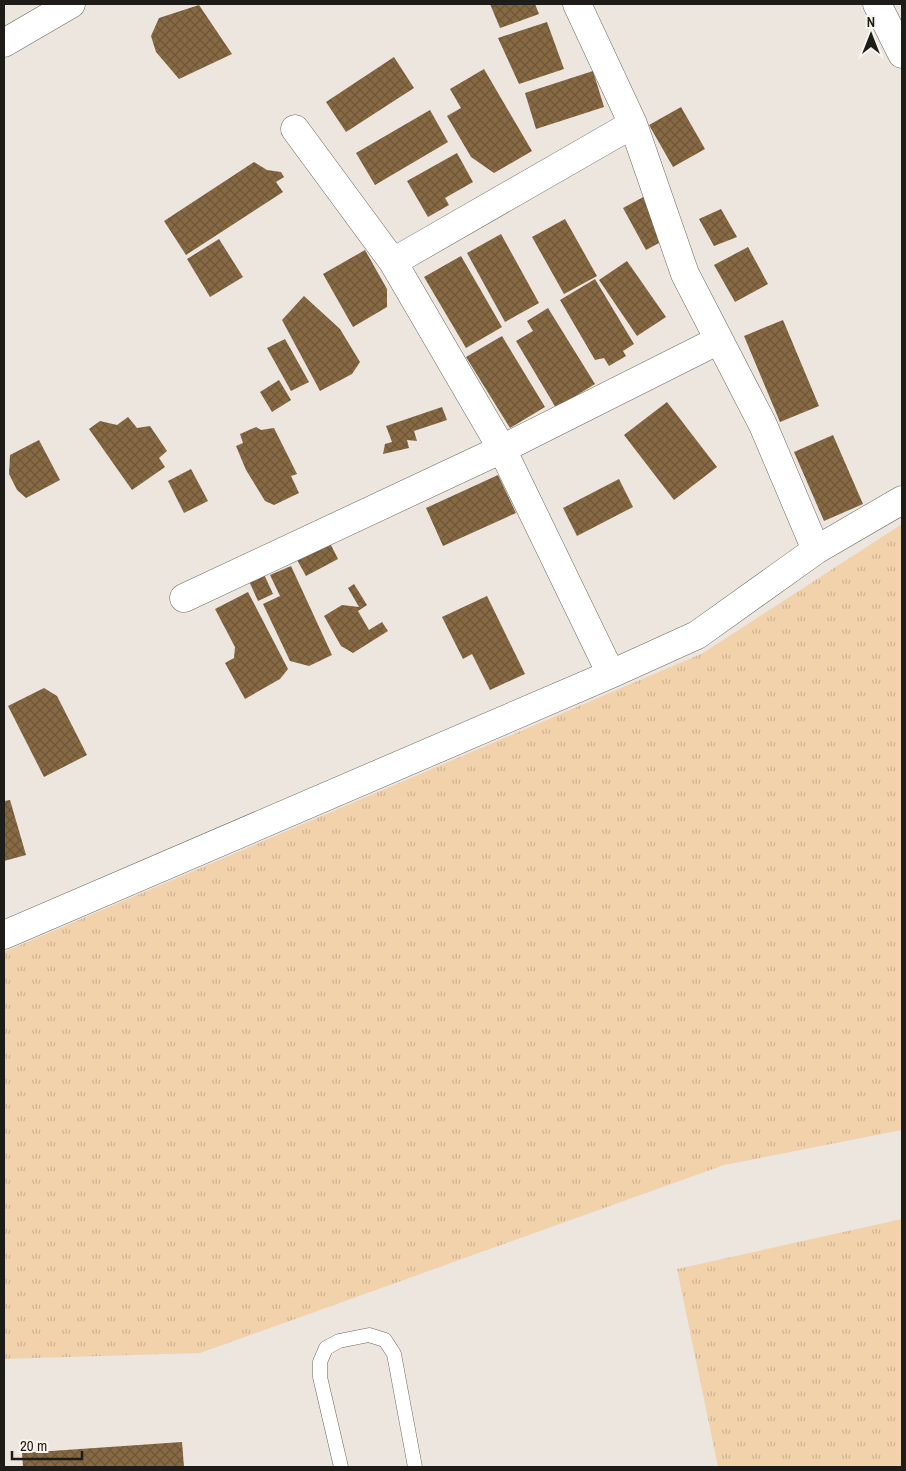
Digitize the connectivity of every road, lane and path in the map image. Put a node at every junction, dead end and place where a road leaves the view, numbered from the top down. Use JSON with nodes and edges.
{"nodes":[{"id":1,"x":71,"y":4,"type":"edge"},
{"id":2,"x":576,"y":4,"type":"edge"},
{"id":3,"x":877,"y":4,"type":"edge"},
{"id":4,"x":4,"y":43,"type":"edge"},
{"id":5,"x":902,"y":54,"type":"edge"},
{"id":6,"x":633,"y":124,"type":"junction"},
{"id":7,"x":295,"y":129,"type":"dead end"},
{"id":8,"x":393,"y":262,"type":"junction"},
{"id":9,"x":719,"y":340,"type":"junction"},
{"id":10,"x":502,"y":449,"type":"junction"},
{"id":11,"x":902,"y":500,"type":"edge"},
{"id":12,"x":816,"y":550,"type":"junction"},
{"id":13,"x":184,"y":598,"type":"dead end"},
{"id":14,"x":611,"y":674,"type":"junction"},
{"id":15,"x":4,"y":935,"type":"edge"},
{"id":16,"x":341,"y":1467,"type":"edge"},
{"id":17,"x":415,"y":1467,"type":"edge"}],
"edges":[{"from":1,"to":4,"type":"street"},
{"from":2,"to":6,"type":"street"},
{"from":3,"to":5,"type":"street"},
{"from":6,"to":8,"type":"street"},
{"from":6,"to":9,"type":"street"},
{"from":7,"to":8,"type":"street"},
{"from":8,"to":10,"type":"street"},
{"from":9,"to":10,"type":"street"},
{"from":9,"to":12,"type":"street"},
{"from":10,"to":13,"type":"street"},
{"from":10,"to":14,"type":"street"},
{"from":11,"to":12,"type":"street"},
{"from":12,"to":14,"type":"street"},
{"from":14,"to":15,"type":"street"},
{"from":16,"to":17,"type":"lane"}]}
